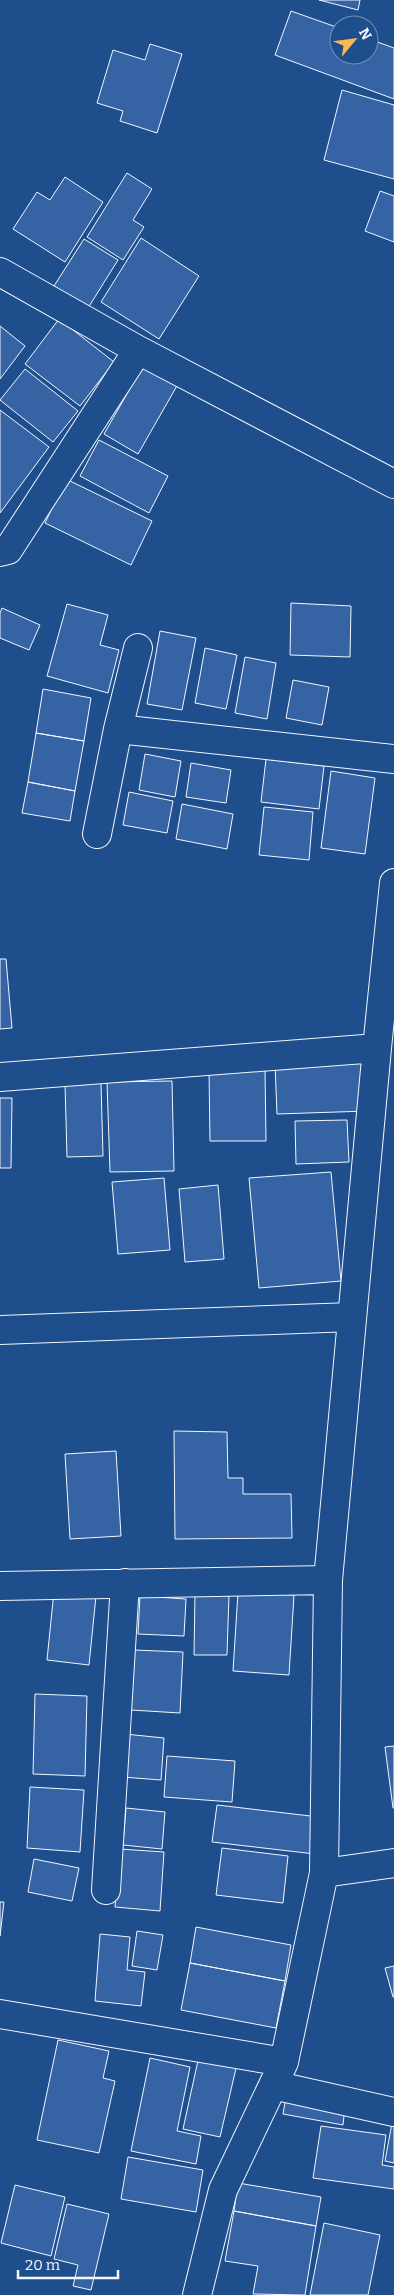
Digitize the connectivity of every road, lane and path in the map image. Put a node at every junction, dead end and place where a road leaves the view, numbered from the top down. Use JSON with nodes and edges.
{"nodes":[{"id":1,"x":0,"y":272,"type":"edge"},
{"id":2,"x":138,"y":350,"type":"junction"},
{"id":3,"x":394,"y":484,"type":"edge"},
{"id":4,"x":0,"y":552,"type":"edge"},
{"id":5,"x":138,"y":648,"type":"dead end"},
{"id":6,"x":118,"y":728,"type":"junction"},
{"id":7,"x":394,"y":759,"type":"edge"},
{"id":8,"x":97,"y":834,"type":"dead end"},
{"id":9,"x":394,"y":883,"type":"edge"},
{"id":10,"x":376,"y":1048,"type":"junction"},
{"id":11,"x":0,"y":1077,"type":"edge"},
{"id":12,"x":352,"y":1317,"type":"junction"},
{"id":13,"x":0,"y":1330,"type":"edge"},
{"id":14,"x":328,"y":1580,"type":"junction"},
{"id":15,"x":125,"y":1583,"type":"junction"},
{"id":16,"x":0,"y":1586,"type":"edge"},
{"id":17,"x":394,"y":1863,"type":"edge"},
{"id":18,"x":324,"y":1873,"type":"junction"},
{"id":19,"x":106,"y":1890,"type":"dead end"},
{"id":20,"x":0,"y":2014,"type":"edge"},
{"id":21,"x":278,"y":2074,"type":"junction"},
{"id":22,"x":394,"y":2112,"type":"edge"},
{"id":23,"x":197,"y":2295,"type":"edge"}],
"edges":[{"from":1,"to":2,"type":"street"},
{"from":2,"to":3,"type":"street"},
{"from":2,"to":4,"type":"street"},
{"from":5,"to":6,"type":"street"},
{"from":6,"to":7,"type":"street"},
{"from":6,"to":8,"type":"street"},
{"from":9,"to":10,"type":"street"},
{"from":10,"to":11,"type":"street"},
{"from":10,"to":12,"type":"street"},
{"from":12,"to":13,"type":"street"},
{"from":12,"to":14,"type":"street"},
{"from":14,"to":15,"type":"street"},
{"from":14,"to":18,"type":"street"},
{"from":15,"to":16,"type":"street"},
{"from":15,"to":19,"type":"street"},
{"from":17,"to":18,"type":"street"},
{"from":18,"to":21,"type":"street"},
{"from":20,"to":21,"type":"street"},
{"from":21,"to":22,"type":"street"},
{"from":21,"to":23,"type":"street"}]}
